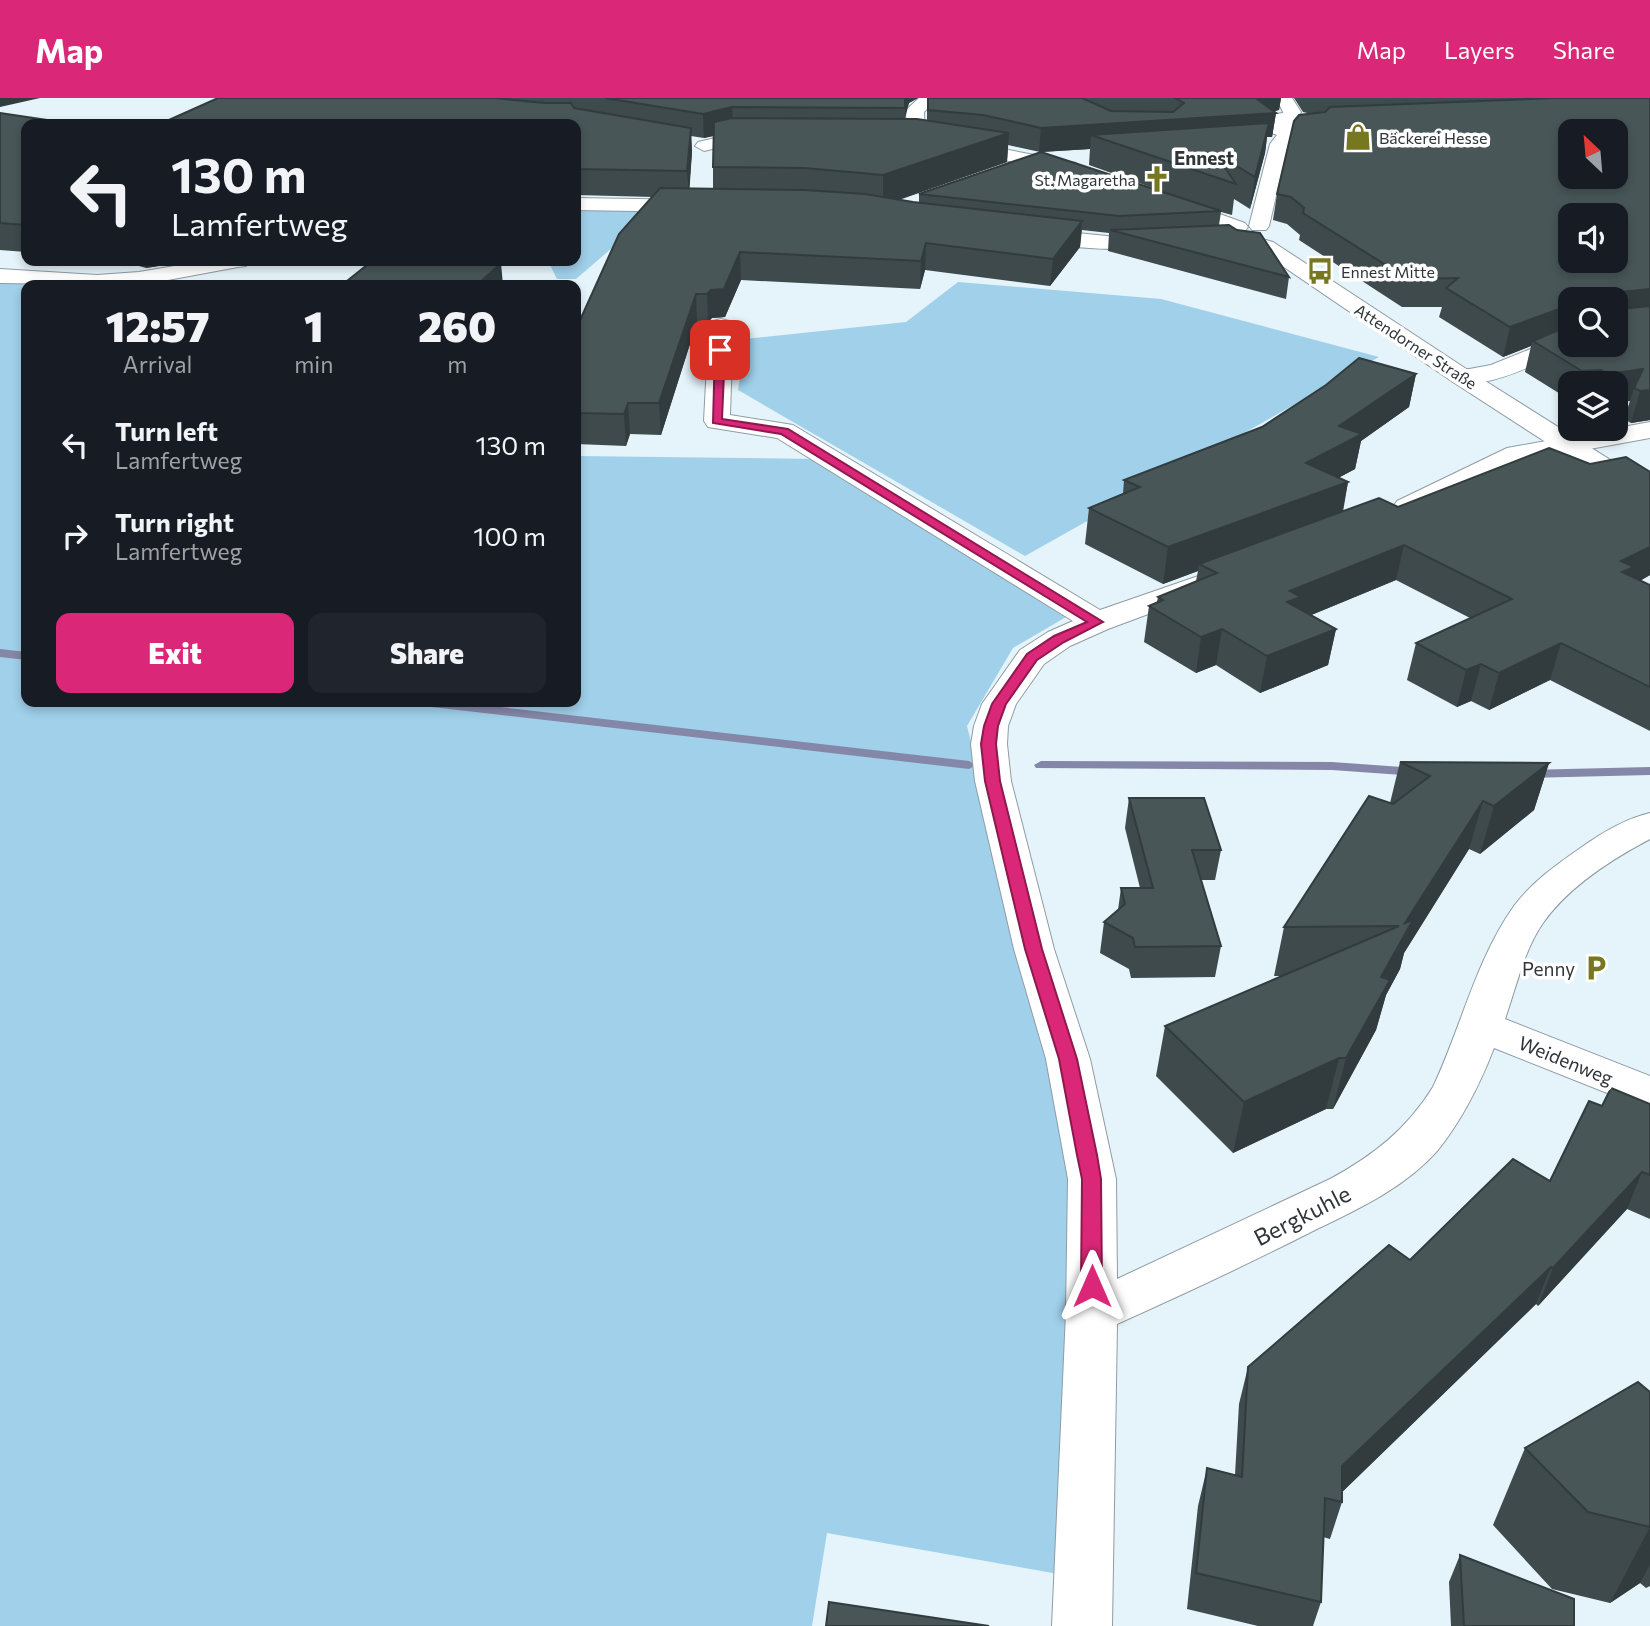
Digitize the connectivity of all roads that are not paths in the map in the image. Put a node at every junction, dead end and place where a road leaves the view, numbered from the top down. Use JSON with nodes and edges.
{"nodes":[{"id":1,"x":930,"y":98,"type":"edge"},
{"id":2,"x":1284,"y":98,"type":"edge"},
{"id":3,"x":724,"y":119,"type":"edge"},
{"id":4,"x":1369,"y":121,"type":"edge"},
{"id":5,"x":1286,"y":131,"type":"junction"},
{"id":6,"x":733,"y":139,"type":"junction"},
{"id":7,"x":786,"y":139,"type":"edge"},
{"id":8,"x":1040,"y":160,"type":"junction"},
{"id":9,"x":1094,"y":166,"type":"edge"},
{"id":10,"x":702,"y":170,"type":"dead end"},
{"id":11,"x":1002,"y":174,"type":"edge"},
{"id":12,"x":1144,"y":194,"type":"edge"},
{"id":13,"x":705,"y":202,"type":"edge"},
{"id":14,"x":581,"y":204,"type":"edge"},
{"id":15,"x":1009,"y":232,"type":"edge"},
{"id":16,"x":1248,"y":234,"type":"junction"},
{"id":17,"x":1205,"y":238,"type":"edge"},
{"id":18,"x":1178,"y":240,"type":"edge"},
{"id":19,"x":210,"y":266,"type":"edge"},
{"id":20,"x":0,"y":276,"type":"edge"},
{"id":21,"x":65,"y":280,"type":"edge"},
{"id":22,"x":125,"y":280,"type":"edge"},
{"id":23,"x":721,"y":326,"type":"dead end"},
{"id":24,"x":1558,"y":345,"type":"edge"},
{"id":25,"x":1462,"y":377,"type":"junction"},
{"id":26,"x":1650,"y":430,"type":"edge"},
{"id":27,"x":1567,"y":444,"type":"junction"},
{"id":28,"x":1650,"y":496,"type":"edge"},
{"id":29,"x":1377,"y":518,"type":"edge"},
{"id":30,"x":1234,"y":572,"type":"edge"},
{"id":31,"x":1097,"y":622,"type":"junction"},
{"id":32,"x":1650,"y":824,"type":"edge"},
{"id":33,"x":1483,"y":1027,"type":"junction"},
{"id":34,"x":1650,"y":1094,"type":"edge"},
{"id":35,"x":1092,"y":1313,"type":"junction"},
{"id":36,"x":1082,"y":1626,"type":"edge"}],
"edges":[{"from":1,"to":8,"type":"street"},
{"from":2,"to":5,"type":"street"},
{"from":3,"to":6,"type":"street"},
{"from":4,"to":5,"type":"street"},
{"from":5,"to":5,"type":"street"},
{"from":5,"to":16,"type":"street"},
{"from":6,"to":7,"type":"street"},
{"from":6,"to":10,"type":"street"},
{"from":8,"to":9,"type":"street"},
{"from":8,"to":11,"type":"street"},
{"from":12,"to":16,"type":"street","name":"Attendorner Straße"},
{"from":13,"to":14,"type":"street"},
{"from":15,"to":18,"type":"street"},
{"from":16,"to":17,"type":"street"},
{"from":16,"to":25,"type":"street","name":"Attendorner Straße"},
{"from":19,"to":22,"type":"street"},
{"from":20,"to":21,"type":"street"},
{"from":23,"to":31,"type":"street"},
{"from":24,"to":25,"type":"street"},
{"from":25,"to":27,"type":"street","name":"Attendorner Straße"},
{"from":26,"to":27,"type":"street"},
{"from":27,"to":28,"type":"street","name":"Attendorner Straße"},
{"from":27,"to":29,"type":"street"},
{"from":30,"to":31,"type":"street"},
{"from":31,"to":35,"type":"street"},
{"from":32,"to":33,"type":"street","name":"Bergkuhle"},
{"from":33,"to":34,"type":"street","name":"Weidenweg"},
{"from":33,"to":35,"type":"street","name":"Bergkuhle"},
{"from":35,"to":36,"type":"street"}]}
